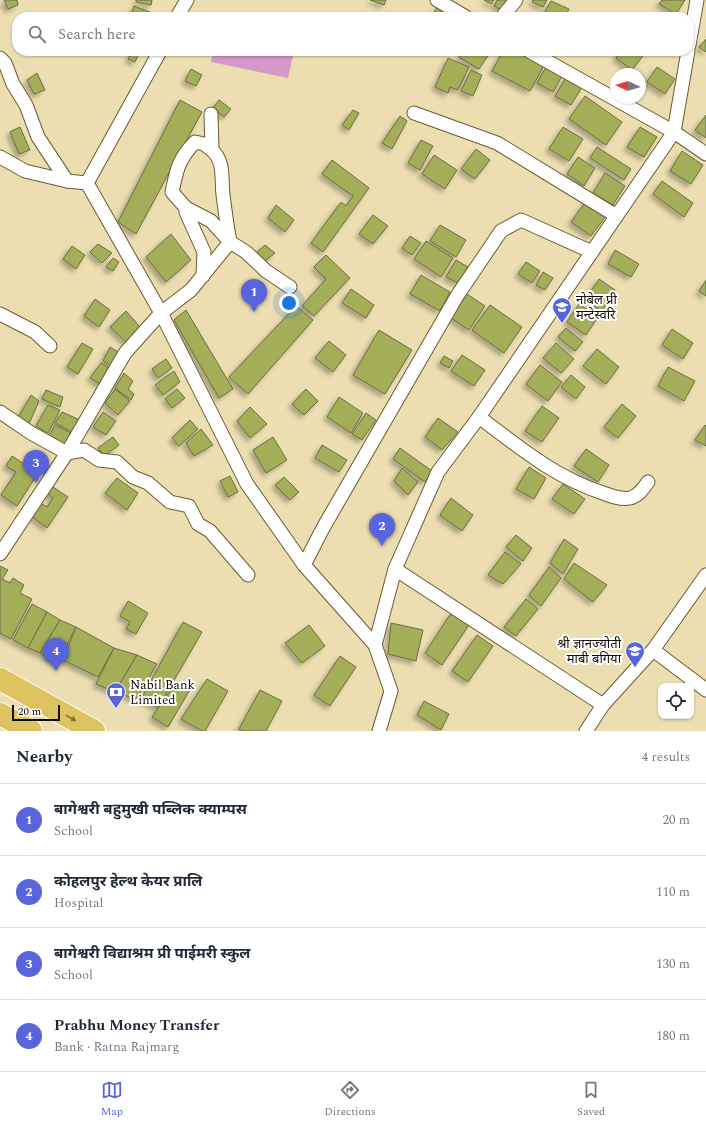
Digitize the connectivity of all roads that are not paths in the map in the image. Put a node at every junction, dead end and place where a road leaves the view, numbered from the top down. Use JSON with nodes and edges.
{"nodes":[{"id":1,"x":437,"y":0,"type":"edge"},
{"id":2,"x":516,"y":0,"type":"edge"},
{"id":3,"x":697,"y":0,"type":"edge"},
{"id":4,"x":457,"y":12,"type":"edge"},
{"id":5,"x":506,"y":12,"type":"edge"},
{"id":6,"x":694,"y":17,"type":"edge"},
{"id":7,"x":157,"y":56,"type":"edge"},
{"id":8,"x":538,"y":56,"type":"edge"},
{"id":9,"x":687,"y":56,"type":"edge"},
{"id":10,"x":0,"y":58,"type":"edge"},
{"id":11,"x":211,"y":114,"type":"dead end"},
{"id":12,"x":414,"y":114,"type":"dead end"},
{"id":13,"x":674,"y":132,"type":"junction"},
{"id":14,"x":212,"y":150,"type":"junction"},
{"id":15,"x":706,"y":154,"type":"edge"},
{"id":16,"x":0,"y":157,"type":"edge"},
{"id":17,"x":67,"y":181,"type":"junction"},
{"id":18,"x":87,"y":183,"type":"junction"},
{"id":19,"x":186,"y":208,"type":"junction"},
{"id":20,"x":615,"y":216,"type":"junction"},
{"id":21,"x":230,"y":242,"type":"junction"},
{"id":22,"x":592,"y":252,"type":"junction"},
{"id":23,"x":203,"y":276,"type":"junction"},
{"id":24,"x":290,"y":287,"type":"dead end"},
{"id":25,"x":161,"y":312,"type":"junction"},
{"id":26,"x":0,"y":314,"type":"edge"},
{"id":27,"x":50,"y":346,"type":"dead end"},
{"id":28,"x":0,"y":412,"type":"edge"},
{"id":29,"x":479,"y":417,"type":"junction"},
{"id":30,"x":67,"y":453,"type":"junction"},
{"id":31,"x":648,"y":482,"type":"dead end"},
{"id":32,"x":0,"y":554,"type":"edge"},
{"id":33,"x":304,"y":565,"type":"junction"},
{"id":34,"x":395,"y":569,"type":"junction"},
{"id":35,"x":248,"y":575,"type":"dead end"},
{"id":36,"x":706,"y":575,"type":"edge"},
{"id":37,"x":375,"y":645,"type":"junction"},
{"id":38,"x":653,"y":650,"type":"junction"},
{"id":39,"x":0,"y":679,"type":"edge"},
{"id":40,"x":706,"y":690,"type":"edge"},
{"id":41,"x":603,"y":705,"type":"junction"},
{"id":42,"x":0,"y":714,"type":"edge"},
{"id":43,"x":31,"y":731,"type":"edge"},
{"id":44,"x":94,"y":731,"type":"edge"},
{"id":45,"x":379,"y":731,"type":"edge"},
{"id":46,"x":586,"y":731,"type":"edge"}],
"edges":[{"from":1,"to":4,"type":"street"},
{"from":2,"to":5,"type":"street"},
{"from":3,"to":6,"type":"street"},
{"from":7,"to":18,"type":"street"},
{"from":8,"to":13,"type":"street"},
{"from":9,"to":13,"type":"street"},
{"from":10,"to":17,"type":"street"},
{"from":11,"to":14,"type":"street"},
{"from":12,"to":20,"type":"street"},
{"from":13,"to":15,"type":"street"},
{"from":13,"to":20,"type":"street"},
{"from":14,"to":19,"type":"street"},
{"from":14,"to":21,"type":"street"},
{"from":16,"to":17,"type":"street"},
{"from":17,"to":18,"type":"street"},
{"from":18,"to":25,"type":"street"},
{"from":19,"to":21,"type":"street"},
{"from":19,"to":23,"type":"street"},
{"from":20,"to":22,"type":"street"},
{"from":21,"to":23,"type":"street"},
{"from":21,"to":24,"type":"street"},
{"from":22,"to":29,"type":"street"},
{"from":22,"to":33,"type":"street"},
{"from":23,"to":25,"type":"street"},
{"from":25,"to":30,"type":"street"},
{"from":25,"to":33,"type":"street"},
{"from":26,"to":27,"type":"street"},
{"from":28,"to":30,"type":"street"},
{"from":29,"to":31,"type":"street"},
{"from":29,"to":34,"type":"street"},
{"from":30,"to":32,"type":"street"},
{"from":30,"to":35,"type":"street"},
{"from":33,"to":37,"type":"street"},
{"from":34,"to":37,"type":"street"},
{"from":34,"to":41,"type":"street"},
{"from":36,"to":38,"type":"street"},
{"from":37,"to":45,"type":"street"},
{"from":38,"to":40,"type":"street"},
{"from":38,"to":41,"type":"street"},
{"from":39,"to":44,"type":"highway","one_way":true},
{"from":41,"to":46,"type":"street"},
{"from":42,"to":43,"type":"highway"}]}
